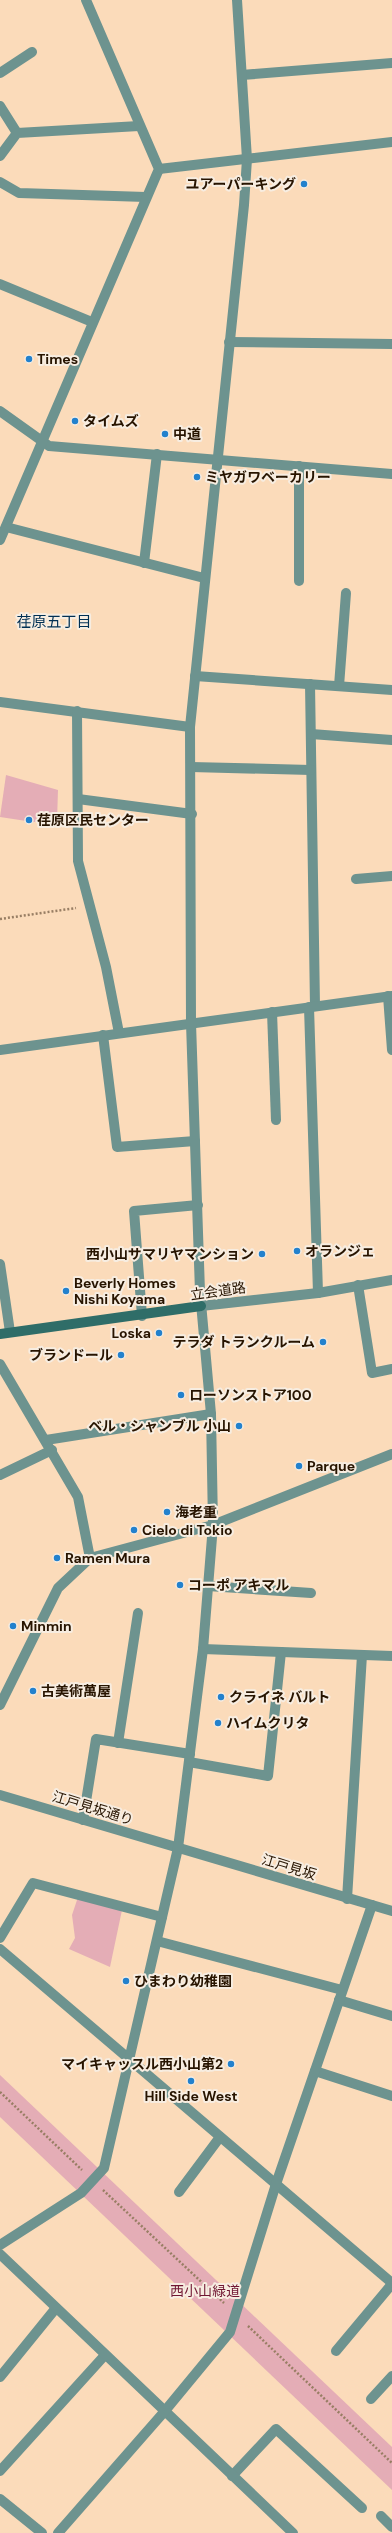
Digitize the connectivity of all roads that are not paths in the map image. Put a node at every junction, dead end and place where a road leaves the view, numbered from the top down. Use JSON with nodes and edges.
{"nodes":[{"id":1,"x":86,"y":0,"type":"edge"},
{"id":2,"x":237,"y":0,"type":"edge"},
{"id":3,"x":32,"y":52,"type":"dead end"},
{"id":4,"x":392,"y":63,"type":"edge"},
{"id":5,"x":0,"y":73,"type":"edge"},
{"id":6,"x":242,"y":75,"type":"junction"},
{"id":7,"x":0,"y":106,"type":"edge"},
{"id":8,"x":139,"y":126,"type":"junction"},
{"id":9,"x":17,"y":133,"type":"junction"},
{"id":10,"x":392,"y":142,"type":"edge"},
{"id":11,"x":0,"y":156,"type":"edge"},
{"id":12,"x":247,"y":159,"type":"junction"},
{"id":13,"x":158,"y":169,"type":"junction"},
{"id":14,"x":0,"y":182,"type":"edge"},
{"id":15,"x":146,"y":197,"type":"junction"},
{"id":16,"x":0,"y":284,"type":"edge"},
{"id":17,"x":92,"y":322,"type":"junction"},
{"id":18,"x":229,"y":342,"type":"junction"},
{"id":19,"x":392,"y":344,"type":"edge"},
{"id":20,"x":0,"y":411,"type":"edge"},
{"id":21,"x":40,"y":442,"type":"junction"},
{"id":22,"x":157,"y":454,"type":"junction"},
{"id":23,"x":217,"y":460,"type":"junction"},
{"id":24,"x":299,"y":466,"type":"junction"},
{"id":25,"x":392,"y":474,"type":"edge"},
{"id":26,"x":6,"y":528,"type":"junction"},
{"id":27,"x":0,"y":540,"type":"edge"},
{"id":28,"x":144,"y":563,"type":"junction"},
{"id":29,"x":204,"y":578,"type":"junction"},
{"id":30,"x":299,"y":581,"type":"dead end"},
{"id":31,"x":346,"y":592,"type":"dead end"},
{"id":32,"x":195,"y":676,"type":"junction"},
{"id":33,"x":310,"y":684,"type":"junction"},
{"id":34,"x":339,"y":686,"type":"junction"},
{"id":35,"x":392,"y":690,"type":"edge"},
{"id":36,"x":0,"y":702,"type":"edge"},
{"id":37,"x":77,"y":711,"type":"junction"},
{"id":38,"x":190,"y":727,"type":"junction"},
{"id":39,"x":311,"y":734,"type":"junction"},
{"id":40,"x":392,"y":740,"type":"edge"},
{"id":41,"x":191,"y":767,"type":"junction"},
{"id":42,"x":312,"y":770,"type":"junction"},
{"id":43,"x":78,"y":798,"type":"junction"},
{"id":44,"x":192,"y":814,"type":"junction"},
{"id":45,"x":392,"y":876,"type":"edge"},
{"id":46,"x":356,"y":878,"type":"dead end"},
{"id":47,"x":390,"y":996,"type":"edge"},
{"id":48,"x":312,"y":1007,"type":"junction"},
{"id":49,"x":272,"y":1012,"type":"junction"},
{"id":50,"x":191,"y":1023,"type":"junction"},
{"id":51,"x":119,"y":1033,"type":"junction"},
{"id":52,"x":103,"y":1035,"type":"junction"},
{"id":53,"x":0,"y":1050,"type":"edge"},
{"id":54,"x":392,"y":1050,"type":"edge"},
{"id":55,"x":276,"y":1120,"type":"dead end"},
{"id":56,"x":195,"y":1141,"type":"junction"},
{"id":57,"x":198,"y":1205,"type":"junction"},
{"id":58,"x":0,"y":1264,"type":"edge"},
{"id":59,"x":392,"y":1280,"type":"edge"},
{"id":60,"x":358,"y":1286,"type":"junction"},
{"id":61,"x":318,"y":1292,"type":"junction"},
{"id":62,"x":201,"y":1306,"type":"junction"},
{"id":63,"x":142,"y":1316,"type":"junction"},
{"id":64,"x":5,"y":1333,"type":"edge"},
{"id":65,"x":0,"y":1364,"type":"edge"},
{"id":66,"x":392,"y":1369,"type":"edge"},
{"id":67,"x":211,"y":1414,"type":"junction"},
{"id":68,"x":46,"y":1440,"type":"junction"},
{"id":69,"x":52,"y":1450,"type":"junction"},
{"id":70,"x":392,"y":1454,"type":"edge"},
{"id":71,"x":0,"y":1475,"type":"edge"},
{"id":72,"x":213,"y":1526,"type":"junction"},
{"id":73,"x":90,"y":1558,"type":"junction"},
{"id":74,"x":208,"y":1586,"type":"junction"},
{"id":75,"x":311,"y":1594,"type":"dead end"},
{"id":76,"x":138,"y":1613,"type":"dead end"},
{"id":77,"x":203,"y":1649,"type":"junction"},
{"id":78,"x":281,"y":1652,"type":"junction"},
{"id":79,"x":362,"y":1655,"type":"junction"},
{"id":80,"x":392,"y":1656,"type":"edge"},
{"id":81,"x":0,"y":1705,"type":"edge"},
{"id":82,"x":118,"y":1743,"type":"junction"},
{"id":83,"x":190,"y":1758,"type":"junction"},
{"id":84,"x":0,"y":1795,"type":"edge"},
{"id":85,"x":83,"y":1820,"type":"junction"},
{"id":86,"x":178,"y":1848,"type":"junction"},
{"id":87,"x":347,"y":1899,"type":"junction"},
{"id":88,"x":372,"y":1905,"type":"junction"},
{"id":89,"x":392,"y":1911,"type":"edge"},
{"id":90,"x":162,"y":1917,"type":"junction"},
{"id":91,"x":0,"y":1938,"type":"edge"},
{"id":92,"x":157,"y":1941,"type":"junction"},
{"id":93,"x":0,"y":1949,"type":"edge"},
{"id":94,"x":342,"y":1990,"type":"junction"},
{"id":95,"x":339,"y":2000,"type":"junction"},
{"id":96,"x":392,"y":2016,"type":"edge"},
{"id":97,"x":128,"y":2058,"type":"junction"},
{"id":98,"x":315,"y":2071,"type":"junction"},
{"id":99,"x":392,"y":2096,"type":"edge"},
{"id":100,"x":220,"y":2137,"type":"junction"},
{"id":101,"x":276,"y":2184,"type":"junction"},
{"id":102,"x":179,"y":2192,"type":"dead end"},
{"id":103,"x":0,"y":2245,"type":"edge"},
{"id":104,"x":0,"y":2254,"type":"edge"},
{"id":105,"x":392,"y":2283,"type":"edge"},
{"id":106,"x":56,"y":2308,"type":"junction"},
{"id":107,"x":336,"y":2351,"type":"dead end"},
{"id":108,"x":105,"y":2355,"type":"junction"},
{"id":109,"x":392,"y":2376,"type":"edge"},
{"id":110,"x":0,"y":2377,"type":"edge"},
{"id":111,"x":371,"y":2399,"type":"dead end"},
{"id":112,"x":164,"y":2412,"type":"junction"},
{"id":113,"x":0,"y":2471,"type":"edge"},
{"id":114,"x":232,"y":2476,"type":"junction"},
{"id":115,"x":0,"y":2499,"type":"edge"},
{"id":116,"x":362,"y":2508,"type":"dead end"},
{"id":117,"x":381,"y":2516,"type":"dead end"},
{"id":118,"x":392,"y":2527,"type":"edge"},
{"id":119,"x":42,"y":2533,"type":"edge"},
{"id":120,"x":58,"y":2533,"type":"edge"},
{"id":121,"x":293,"y":2533,"type":"edge"}],
"edges":[{"from":1,"to":8,"type":"street"},
{"from":2,"to":6,"type":"street"},
{"from":3,"to":5,"type":"street"},
{"from":4,"to":6,"type":"street"},
{"from":6,"to":12,"type":"street"},
{"from":7,"to":9,"type":"street"},
{"from":8,"to":9,"type":"street"},
{"from":8,"to":13,"type":"street"},
{"from":9,"to":11,"type":"street"},
{"from":10,"to":12,"type":"street"},
{"from":12,"to":13,"type":"street"},
{"from":12,"to":18,"type":"street"},
{"from":13,"to":15,"type":"street"},
{"from":14,"to":15,"type":"street"},
{"from":15,"to":17,"type":"street"},
{"from":16,"to":17,"type":"street"},
{"from":17,"to":21,"type":"street"},
{"from":18,"to":19,"type":"street"},
{"from":18,"to":23,"type":"street"},
{"from":20,"to":21,"type":"street"},
{"from":21,"to":22,"type":"street"},
{"from":21,"to":26,"type":"street"},
{"from":22,"to":23,"type":"street"},
{"from":22,"to":28,"type":"street"},
{"from":23,"to":24,"type":"street"},
{"from":23,"to":29,"type":"street"},
{"from":24,"to":25,"type":"street"},
{"from":24,"to":30,"type":"street"},
{"from":26,"to":27,"type":"street"},
{"from":26,"to":28,"type":"street"},
{"from":28,"to":29,"type":"street"},
{"from":29,"to":32,"type":"street"},
{"from":31,"to":34,"type":"street"},
{"from":32,"to":33,"type":"street"},
{"from":32,"to":38,"type":"street"},
{"from":33,"to":34,"type":"street"},
{"from":33,"to":39,"type":"street"},
{"from":34,"to":35,"type":"street"},
{"from":36,"to":37,"type":"street"},
{"from":37,"to":38,"type":"street"},
{"from":37,"to":43,"type":"street"},
{"from":38,"to":41,"type":"street"},
{"from":39,"to":40,"type":"street"},
{"from":39,"to":42,"type":"street"},
{"from":41,"to":42,"type":"street"},
{"from":41,"to":44,"type":"street"},
{"from":42,"to":48,"type":"street"},
{"from":43,"to":44,"type":"street"},
{"from":43,"to":51,"type":"street"},
{"from":44,"to":50,"type":"street"},
{"from":45,"to":46,"type":"street"},
{"from":47,"to":48,"type":"street"},
{"from":47,"to":54,"type":"street"},
{"from":48,"to":49,"type":"street"},
{"from":48,"to":61,"type":"street"},
{"from":49,"to":50,"type":"street"},
{"from":49,"to":55,"type":"street"},
{"from":50,"to":51,"type":"street"},
{"from":50,"to":56,"type":"street"},
{"from":51,"to":52,"type":"street"},
{"from":52,"to":53,"type":"street"},
{"from":52,"to":56,"type":"street"},
{"from":56,"to":57,"type":"street"},
{"from":57,"to":62,"type":"street"},
{"from":57,"to":63,"type":"street"},
{"from":58,"to":64,"type":"street"},
{"from":59,"to":60,"type":"street","name":"立会道路"},
{"from":60,"to":61,"type":"street","name":"立会道路"},
{"from":60,"to":66,"type":"street"},
{"from":61,"to":62,"type":"street","name":"立会道路"},
{"from":62,"to":63,"type":"street","name":"立会道路"},
{"from":62,"to":67,"type":"street"},
{"from":63,"to":64,"type":"street","name":"立会道路"},
{"from":65,"to":68,"type":"street"},
{"from":67,"to":68,"type":"street"},
{"from":67,"to":72,"type":"street"},
{"from":68,"to":69,"type":"street"},
{"from":69,"to":71,"type":"street"},
{"from":69,"to":73,"type":"street"},
{"from":70,"to":72,"type":"street"},
{"from":72,"to":73,"type":"street"},
{"from":72,"to":74,"type":"street"},
{"from":73,"to":81,"type":"street"},
{"from":74,"to":75,"type":"street"},
{"from":74,"to":77,"type":"street"},
{"from":76,"to":82,"type":"street"},
{"from":77,"to":78,"type":"street"},
{"from":77,"to":83,"type":"street"},
{"from":78,"to":79,"type":"street"},
{"from":78,"to":83,"type":"street"},
{"from":79,"to":80,"type":"street"},
{"from":79,"to":87,"type":"street"},
{"from":82,"to":83,"type":"street"},
{"from":82,"to":85,"type":"street"},
{"from":83,"to":86,"type":"street"},
{"from":84,"to":85,"type":"street","name":"江戸見坂通り"},
{"from":85,"to":86,"type":"street","name":"江戸見坂通り"},
{"from":86,"to":87,"type":"street","name":"江戸見坂"},
{"from":86,"to":90,"type":"street"},
{"from":87,"to":88,"type":"street","name":"江戸見坂"},
{"from":88,"to":89,"type":"street","name":"江戸見坂"},
{"from":88,"to":94,"type":"street"},
{"from":90,"to":91,"type":"street"},
{"from":90,"to":92,"type":"street"},
{"from":92,"to":94,"type":"street"},
{"from":92,"to":97,"type":"street"},
{"from":93,"to":97,"type":"street"},
{"from":94,"to":95,"type":"street"},
{"from":95,"to":96,"type":"street"},
{"from":95,"to":98,"type":"street"},
{"from":97,"to":100,"type":"street"},
{"from":97,"to":103,"type":"street"},
{"from":98,"to":99,"type":"street"},
{"from":98,"to":101,"type":"street"},
{"from":100,"to":101,"type":"street"},
{"from":100,"to":102,"type":"street"},
{"from":101,"to":105,"type":"street"},
{"from":101,"to":112,"type":"street"},
{"from":104,"to":106,"type":"street"},
{"from":105,"to":107,"type":"street"},
{"from":106,"to":108,"type":"street"},
{"from":106,"to":110,"type":"street"},
{"from":108,"to":112,"type":"street"},
{"from":108,"to":113,"type":"street"},
{"from":109,"to":111,"type":"street"},
{"from":112,"to":114,"type":"street"},
{"from":112,"to":120,"type":"street"},
{"from":114,"to":116,"type":"street"},
{"from":114,"to":121,"type":"street"},
{"from":115,"to":119,"type":"street"},
{"from":117,"to":118,"type":"street"}]}
